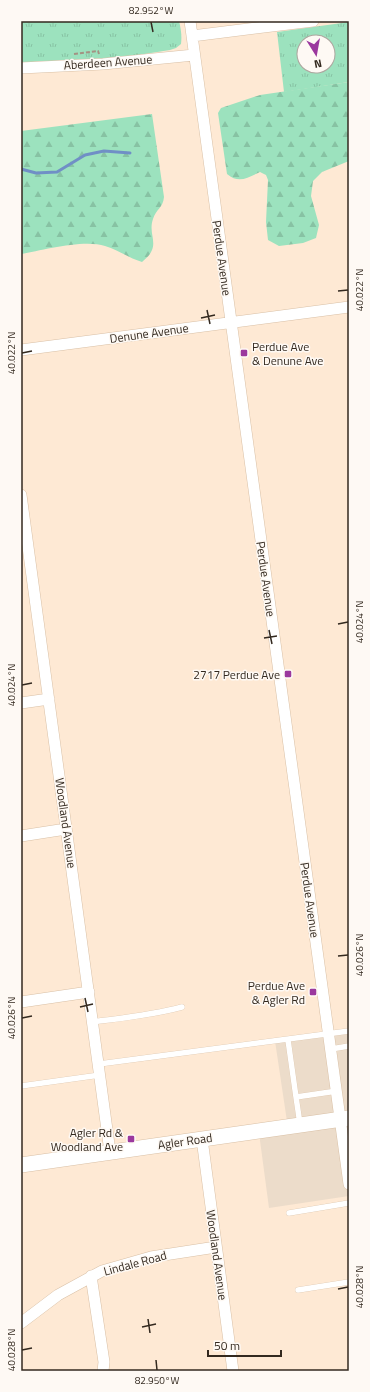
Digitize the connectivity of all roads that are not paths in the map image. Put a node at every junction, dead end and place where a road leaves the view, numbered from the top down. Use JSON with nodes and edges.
{"nodes":[{"id":1,"x":190,"y":21,"type":"edge"},
{"id":2,"x":313,"y":21,"type":"edge"},
{"id":3,"x":266,"y":24,"type":"edge"},
{"id":4,"x":192,"y":36,"type":"junction"},
{"id":5,"x":194,"y":55,"type":"junction"},
{"id":6,"x":21,"y":68,"type":"edge"},
{"id":7,"x":349,"y":307,"type":"edge"},
{"id":8,"x":231,"y":323,"type":"junction"},
{"id":9,"x":21,"y":350,"type":"edge"},
{"id":10,"x":21,"y":495,"type":"edge"},
{"id":11,"x":49,"y":699,"type":"junction"},
{"id":12,"x":21,"y":703,"type":"edge"},
{"id":13,"x":66,"y":829,"type":"junction"},
{"id":14,"x":21,"y":836,"type":"edge"},
{"id":15,"x":89,"y":992,"type":"junction"},
{"id":16,"x":21,"y":1002,"type":"edge"},
{"id":17,"x":182,"y":1007,"type":"dead end"},
{"id":18,"x":93,"y":1022,"type":"junction"},
{"id":19,"x":349,"y":1032,"type":"edge"},
{"id":20,"x":329,"y":1034,"type":"junction"},
{"id":21,"x":288,"y":1040,"type":"junction"},
{"id":22,"x":349,"y":1046,"type":"edge"},
{"id":23,"x":331,"y":1049,"type":"junction"},
{"id":24,"x":99,"y":1070,"type":"junction"},
{"id":25,"x":21,"y":1086,"type":"edge"},
{"id":26,"x":336,"y":1091,"type":"junction"},
{"id":27,"x":296,"y":1097,"type":"junction"},
{"id":28,"x":345,"y":1118,"type":"edge"},
{"id":29,"x":300,"y":1124,"type":"junction"},
{"id":30,"x":202,"y":1139,"type":"junction"},
{"id":31,"x":110,"y":1152,"type":"junction"},
{"id":32,"x":21,"y":1164,"type":"edge"},
{"id":33,"x":349,"y":1184,"type":"edge"},
{"id":34,"x":349,"y":1203,"type":"edge"},
{"id":35,"x":289,"y":1213,"type":"dead end"},
{"id":36,"x":216,"y":1247,"type":"junction"},
{"id":37,"x":91,"y":1276,"type":"junction"},
{"id":38,"x":349,"y":1282,"type":"edge"},
{"id":39,"x":298,"y":1290,"type":"dead end"},
{"id":40,"x":21,"y":1323,"type":"edge"},
{"id":41,"x":102,"y":1371,"type":"edge"},
{"id":42,"x":233,"y":1371,"type":"edge"}],
"edges":[{"from":1,"to":4,"type":"street","name":"Perdue Avenue"},
{"from":2,"to":3,"type":"street"},
{"from":3,"to":4,"type":"street"},
{"from":4,"to":5,"type":"street","name":"Perdue Avenue"},
{"from":5,"to":6,"type":"street","name":"Aberdeen Avenue"},
{"from":5,"to":8,"type":"street","name":"Perdue Avenue"},
{"from":7,"to":8,"type":"street","name":"Denune Avenue"},
{"from":8,"to":9,"type":"street","name":"Denune Avenue"},
{"from":8,"to":20,"type":"street","name":"Perdue Avenue"},
{"from":10,"to":11,"type":"street","name":"Woodland Avenue"},
{"from":11,"to":12,"type":"street"},
{"from":11,"to":13,"type":"street","name":"Woodland Avenue"},
{"from":13,"to":14,"type":"street"},
{"from":13,"to":15,"type":"street","name":"Woodland Avenue"},
{"from":15,"to":16,"type":"street"},
{"from":15,"to":18,"type":"street","name":"Woodland Avenue"},
{"from":17,"to":18,"type":"lane"},
{"from":18,"to":24,"type":"street","name":"Woodland Avenue"},
{"from":19,"to":20,"type":"lane"},
{"from":20,"to":21,"type":"lane"},
{"from":20,"to":23,"type":"street","name":"Perdue Avenue"},
{"from":21,"to":24,"type":"lane"},
{"from":21,"to":27,"type":"lane"},
{"from":22,"to":23,"type":"lane"},
{"from":23,"to":26,"type":"street","name":"Perdue Avenue"},
{"from":24,"to":25,"type":"lane"},
{"from":24,"to":31,"type":"street","name":"Woodland Avenue"},
{"from":26,"to":27,"type":"lane"},
{"from":26,"to":28,"type":"street","name":"Perdue Avenue"},
{"from":27,"to":29,"type":"lane"},
{"from":28,"to":29,"type":"main road","name":"Agler Road"},
{"from":28,"to":33,"type":"street","name":"Perdue Avenue"},
{"from":29,"to":30,"type":"main road","name":"Agler Road"},
{"from":30,"to":31,"type":"main road","name":"Agler Road"},
{"from":30,"to":36,"type":"street","name":"Woodland Avenue"},
{"from":31,"to":32,"type":"main road","name":"Agler Road"},
{"from":34,"to":35,"type":"lane"},
{"from":36,"to":37,"type":"street","name":"Lindale Road"},
{"from":36,"to":42,"type":"street","name":"Woodland Avenue"},
{"from":37,"to":40,"type":"street","name":"Lindale Road"},
{"from":37,"to":41,"type":"street"},
{"from":38,"to":39,"type":"lane"}]}
